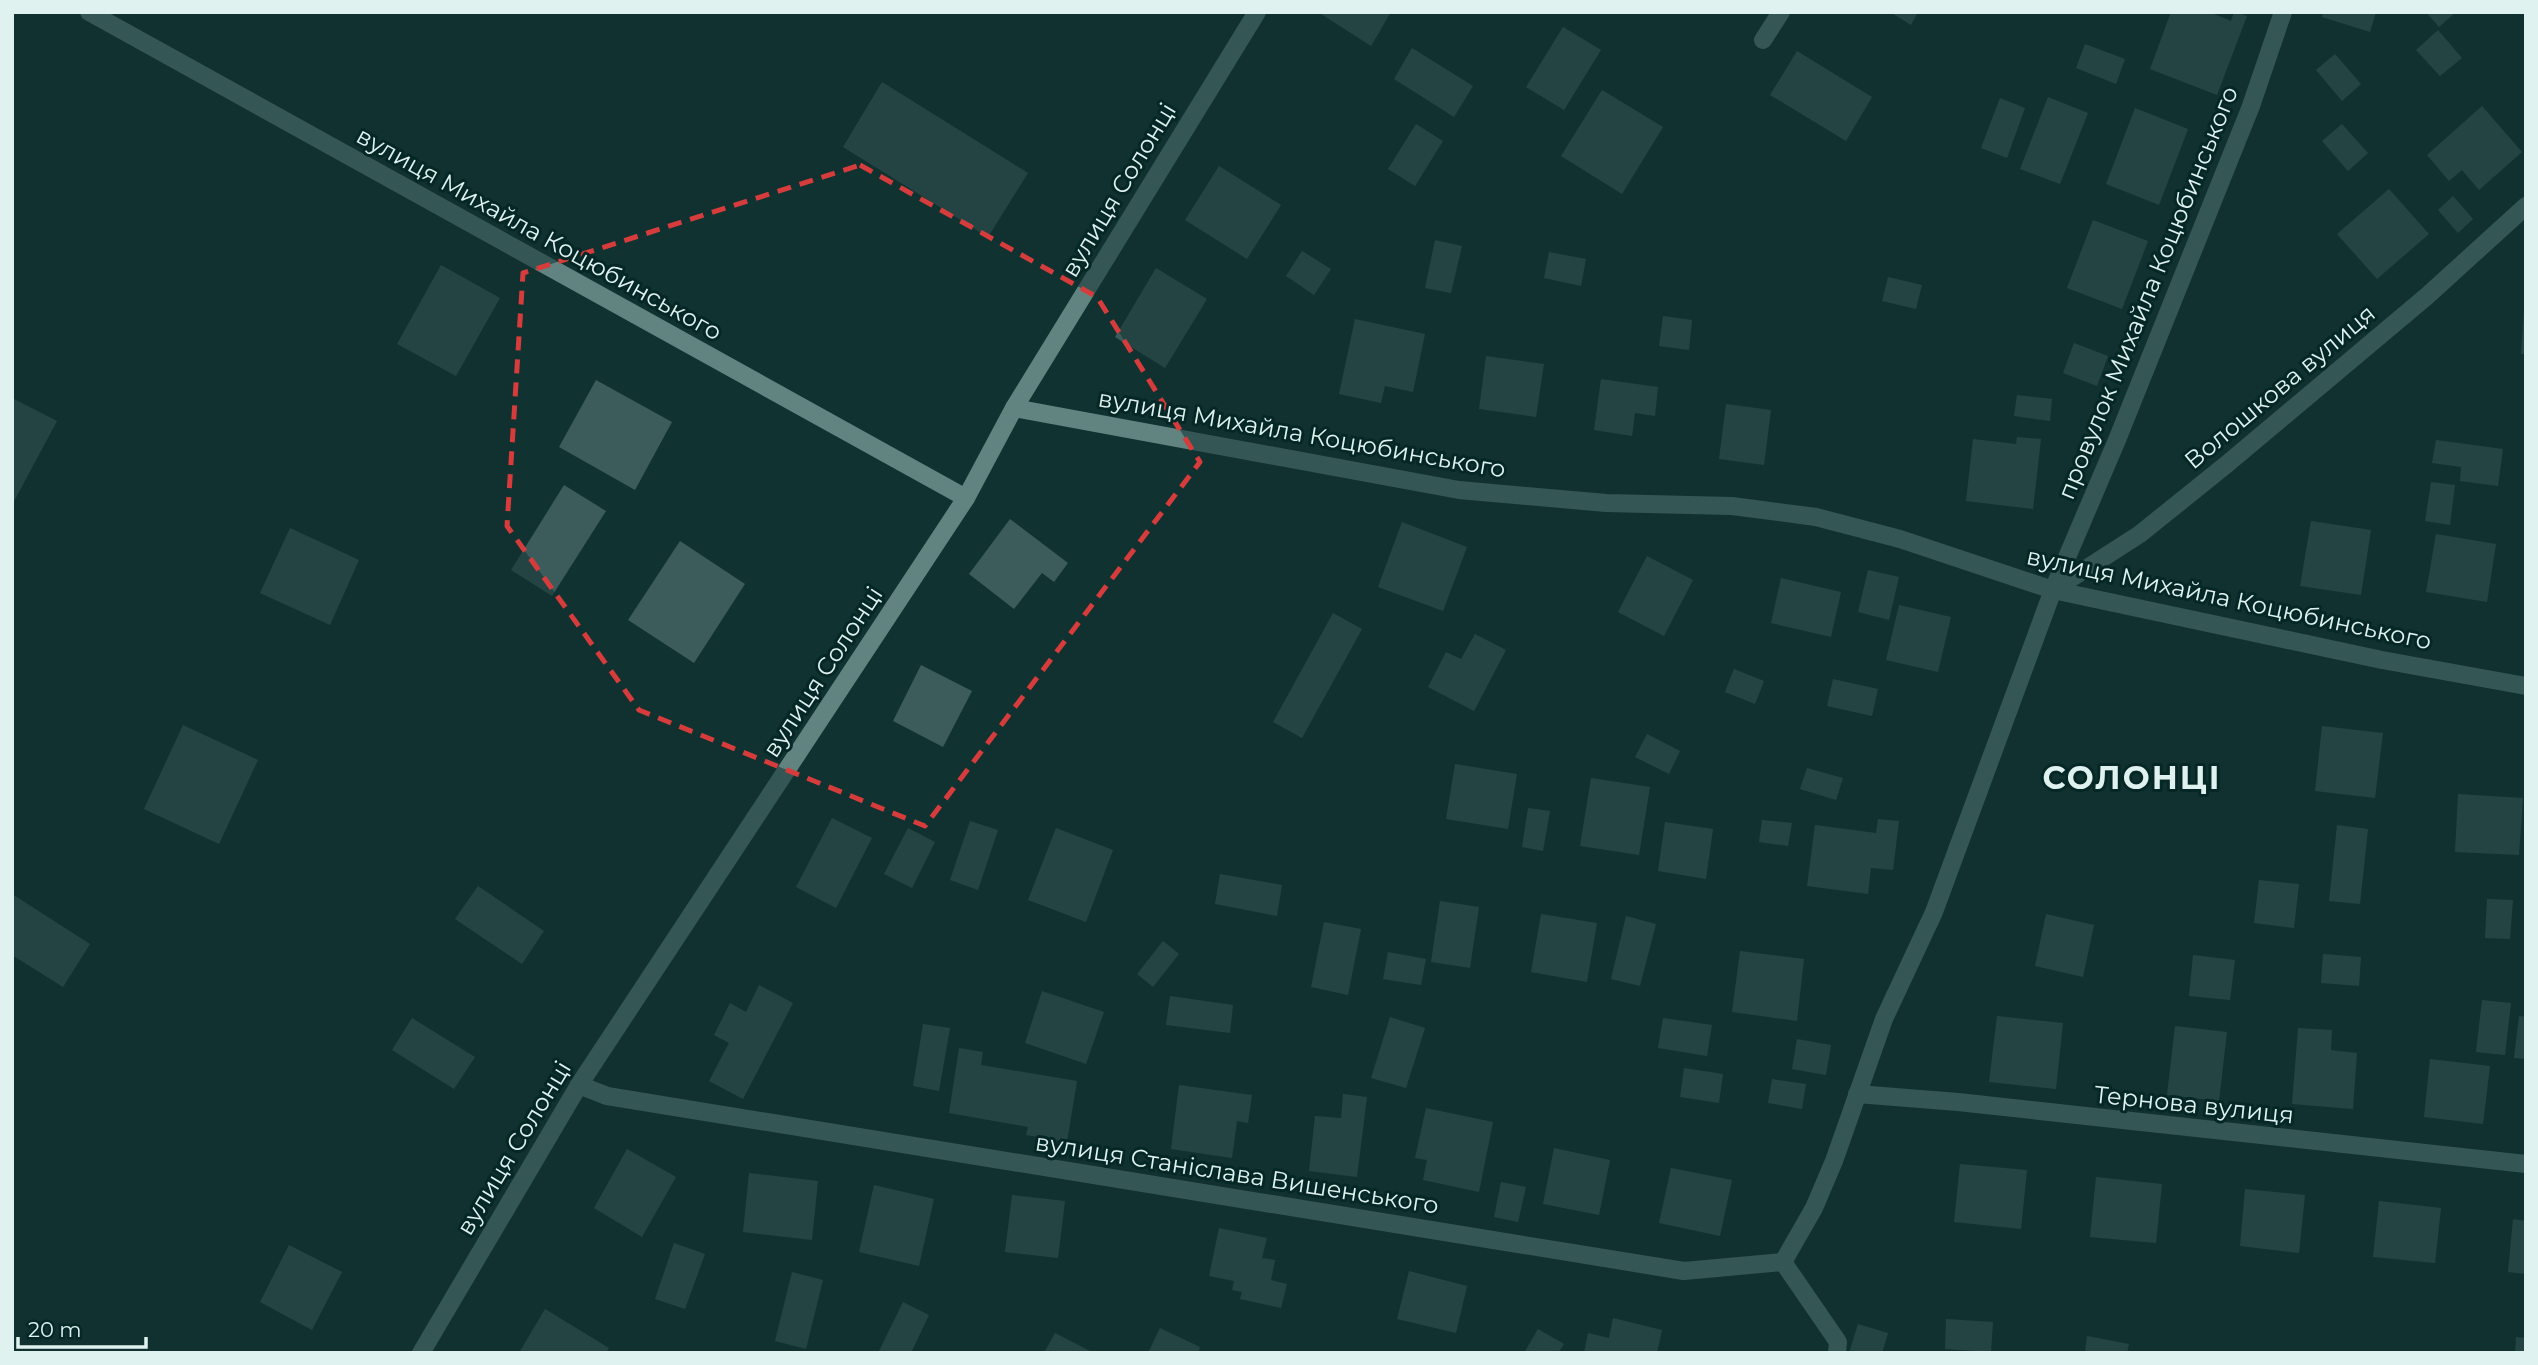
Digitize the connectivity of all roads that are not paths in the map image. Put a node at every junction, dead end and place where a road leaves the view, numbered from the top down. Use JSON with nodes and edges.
{"nodes":[{"id":1,"x":89,"y":12,"type":"edge"},
{"id":2,"x":1257,"y":12,"type":"edge"},
{"id":3,"x":1781,"y":12,"type":"edge"},
{"id":4,"x":2283,"y":12,"type":"edge"},
{"id":5,"x":1763,"y":40,"type":"dead end"},
{"id":6,"x":2526,"y":206,"type":"edge"},
{"id":7,"x":1014,"y":408,"type":"junction"},
{"id":8,"x":966,"y":498,"type":"junction"},
{"id":9,"x":2053,"y":590,"type":"junction"},
{"id":10,"x":2526,"y":686,"type":"edge"},
{"id":11,"x":579,"y":1085,"type":"junction"},
{"id":12,"x":1857,"y":1094,"type":"junction"},
{"id":13,"x":2526,"y":1164,"type":"edge"},
{"id":14,"x":1783,"y":1262,"type":"junction"},
{"id":15,"x":421,"y":1353,"type":"edge"},
{"id":16,"x":1836,"y":1353,"type":"edge"}],
"edges":[{"from":1,"to":8,"type":"street","name":"вулиця Михайла Коцюбинського"},
{"from":2,"to":7,"type":"street","name":"вулиця Солонці"},
{"from":3,"to":5,"type":"street"},
{"from":4,"to":9,"type":"street","name":"провулок Михайла Коцюбинського"},
{"from":6,"to":9,"type":"street","name":"Волошкова вулиця"},
{"from":7,"to":8,"type":"street","name":"вулиця Солонці"},
{"from":7,"to":9,"type":"street","name":"вулиця Михайла Коцюбинського"},
{"from":8,"to":11,"type":"street","name":"вулиця Солонці"},
{"from":9,"to":10,"type":"street","name":"вулиця Михайла Коцюбинського"},
{"from":9,"to":12,"type":"street","name":"провулок Михайла Коцюбинського"},
{"from":11,"to":14,"type":"street","name":"вулиця Станіслава Вишенського"},
{"from":11,"to":15,"type":"street","name":"вулиця Солонці"},
{"from":12,"to":13,"type":"street","name":"Тернова вулиця"},
{"from":12,"to":14,"type":"street","name":"провулок Михайла Коцюбинського"},
{"from":14,"to":16,"type":"street"}]}
